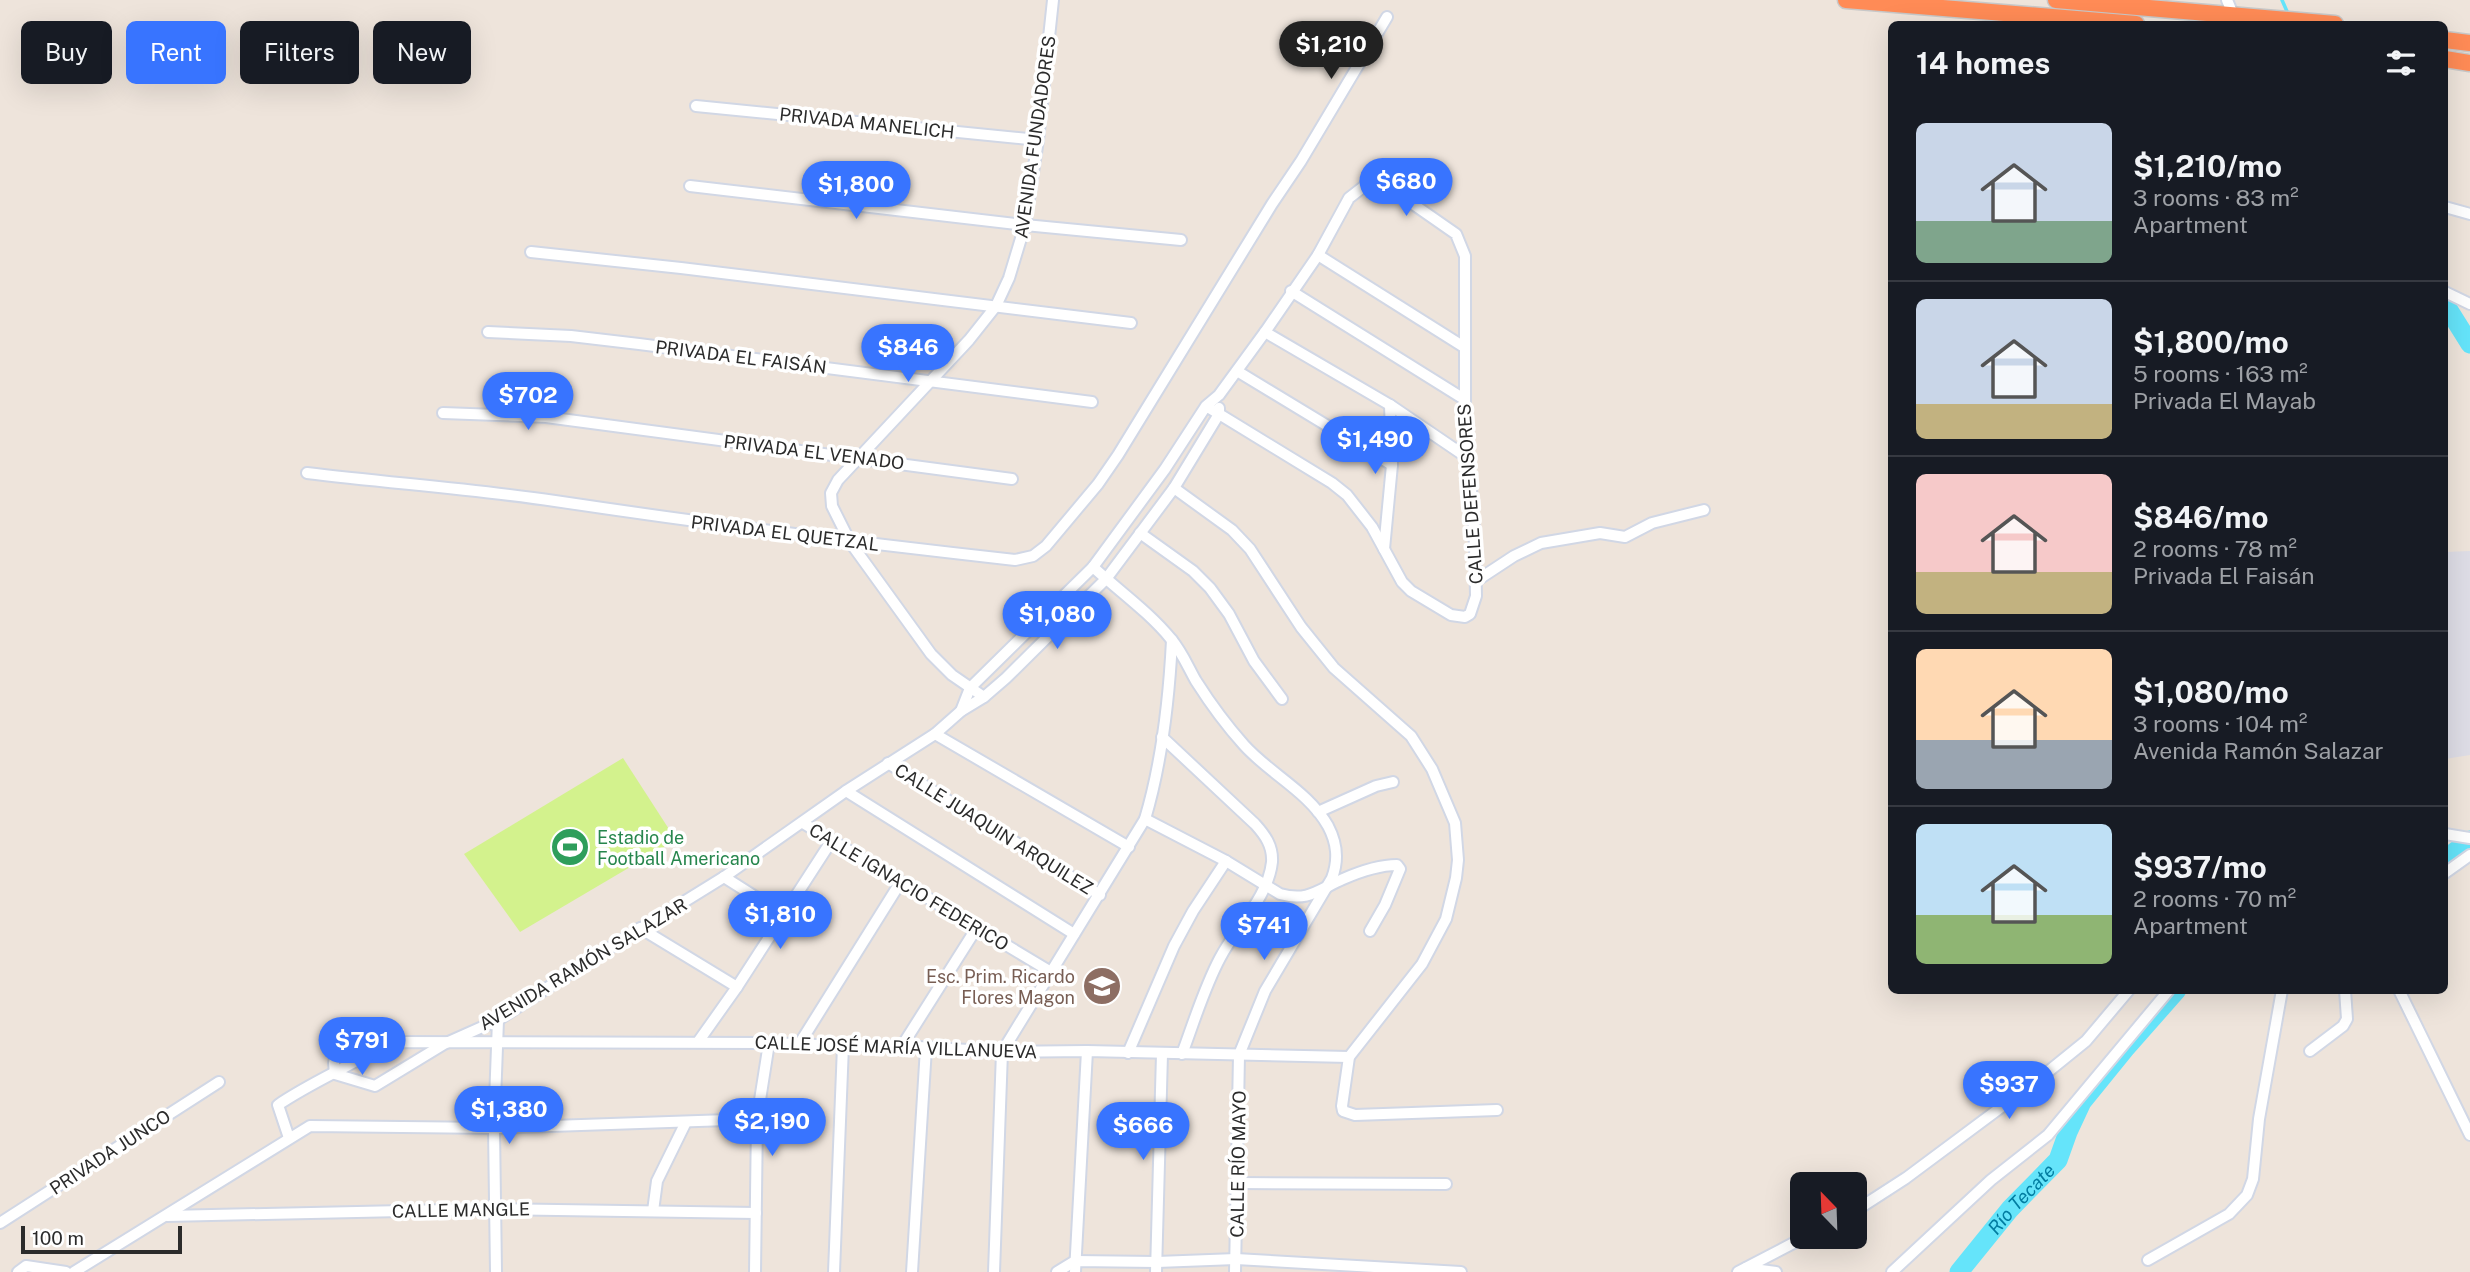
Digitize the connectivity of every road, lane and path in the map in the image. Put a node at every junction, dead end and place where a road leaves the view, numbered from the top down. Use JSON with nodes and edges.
{"nodes":[{"id":1,"x":1053,"y":0,"type":"edge"},
{"id":2,"x":1846,"y":0,"type":"edge"},
{"id":3,"x":2056,"y":0,"type":"edge"},
{"id":4,"x":2232,"y":13,"type":"edge"},
{"id":5,"x":1387,"y":17,"type":"dead end"},
{"id":6,"x":2009,"y":19,"type":"edge"},
{"id":7,"x":2060,"y":21,"type":"edge"},
{"id":8,"x":2303,"y":21,"type":"edge"},
{"id":9,"x":2448,"y":40,"type":"edge"},
{"id":10,"x":2470,"y":43,"type":"edge"},
{"id":11,"x":2448,"y":59,"type":"edge"},
{"id":12,"x":2470,"y":62,"type":"edge"},
{"id":13,"x":696,"y":106,"type":"dead end"},
{"id":14,"x":1038,"y":140,"type":"junction"},
{"id":15,"x":690,"y":186,"type":"dead end"},
{"id":16,"x":2448,"y":208,"type":"edge"},
{"id":17,"x":2470,"y":214,"type":"edge"},
{"id":18,"x":1026,"y":225,"type":"junction"},
{"id":19,"x":1181,"y":240,"type":"dead end"},
{"id":20,"x":1462,"y":247,"type":"joint"},
{"id":21,"x":531,"y":252,"type":"dead end"},
{"id":22,"x":1318,"y":255,"type":"junction"},
{"id":23,"x":1291,"y":291,"type":"junction"},
{"id":24,"x":2448,"y":293,"type":"edge"},
{"id":25,"x":2470,"y":304,"type":"edge"},
{"id":26,"x":996,"y":306,"type":"junction"},
{"id":27,"x":1132,"y":323,"type":"dead end"},
{"id":28,"x":488,"y":332,"type":"dead end"},
{"id":29,"x":1265,"y":332,"type":"junction"},
{"id":30,"x":1464,"y":346,"type":"junction"},
{"id":31,"x":1237,"y":371,"type":"junction"},
{"id":32,"x":932,"y":381,"type":"junction"},
{"id":33,"x":1219,"y":395,"type":"junction"},
{"id":34,"x":1464,"y":399,"type":"junction"},
{"id":35,"x":1092,"y":402,"type":"dead end"},
{"id":36,"x":1390,"y":405,"type":"junction"},
{"id":37,"x":1206,"y":406,"type":"junction"},
{"id":38,"x":443,"y":413,"type":"dead end"},
{"id":39,"x":1219,"y":414,"type":"junction"},
{"id":40,"x":1465,"y":456,"type":"junction"},
{"id":41,"x":860,"y":457,"type":"junction"},
{"id":42,"x":1392,"y":465,"type":"junction"},
{"id":43,"x":307,"y":473,"type":"dead end"},
{"id":44,"x":1012,"y":479,"type":"dead end"},
{"id":45,"x":1174,"y":488,"type":"junction"},
{"id":46,"x":1704,"y":510,"type":"dead end"},
{"id":47,"x":1140,"y":533,"type":"junction"},
{"id":48,"x":850,"y":542,"type":"junction"},
{"id":49,"x":1384,"y":549,"type":"junction"},
{"id":50,"x":1093,"y":567,"type":"junction"},
{"id":51,"x":1106,"y":579,"type":"junction"},
{"id":52,"x":1476,"y":581,"type":"junction"},
{"id":53,"x":1172,"y":640,"type":"junction"},
{"id":54,"x":970,"y":688,"type":"junction"},
{"id":55,"x":984,"y":697,"type":"junction"},
{"id":56,"x":1282,"y":699,"type":"dead end"},
{"id":57,"x":961,"y":712,"type":"junction"},
{"id":58,"x":935,"y":734,"type":"junction"},
{"id":59,"x":1162,"y":737,"type":"junction"},
{"id":60,"x":888,"y":763,"type":"junction"},
{"id":61,"x":1392,"y":782,"type":"dead end"},
{"id":62,"x":846,"y":791,"type":"junction"},
{"id":63,"x":1318,"y":811,"type":"junction"},
{"id":64,"x":1145,"y":819,"type":"junction"},
{"id":65,"x":803,"y":823,"type":"junction"},
{"id":66,"x":2448,"y":834,"type":"edge"},
{"id":67,"x":2470,"y":838,"type":"edge"},
{"id":68,"x":832,"y":840,"type":"junction"},
{"id":69,"x":1129,"y":847,"type":"junction"},
{"id":70,"x":2470,"y":855,"type":"edge"},
{"id":71,"x":1226,"y":861,"type":"junction"},
{"id":72,"x":2448,"y":871,"type":"edge"},
{"id":73,"x":724,"y":877,"type":"junction"},
{"id":74,"x":900,"y":883,"type":"junction"},
{"id":75,"x":1266,"y":885,"type":"junction"},
{"id":76,"x":1327,"y":887,"type":"junction"},
{"id":77,"x":1100,"y":895,"type":"junction"},
{"id":78,"x":784,"y":915,"type":"junction"},
{"id":79,"x":640,"y":928,"type":"junction"},
{"id":80,"x":976,"y":929,"type":"junction"},
{"id":81,"x":1370,"y":931,"type":"dead end"},
{"id":82,"x":1074,"y":934,"type":"junction"},
{"id":83,"x":1051,"y":972,"type":"junction"},
{"id":84,"x":737,"y":987,"type":"junction"},
{"id":85,"x":2126,"y":994,"type":"edge"},
{"id":86,"x":2166,"y":994,"type":"edge"},
{"id":87,"x":2281,"y":994,"type":"edge"},
{"id":88,"x":2345,"y":994,"type":"edge"},
{"id":89,"x":2401,"y":994,"type":"edge"},
{"id":90,"x":498,"y":1020,"type":"junction"},
{"id":91,"x":388,"y":1042,"type":"junction"},
{"id":92,"x":698,"y":1042,"type":"junction"},
{"id":93,"x":769,"y":1042,"type":"junction"},
{"id":94,"x":800,"y":1043,"type":"junction"},
{"id":95,"x":444,"y":1044,"type":"junction"},
{"id":96,"x":498,"y":1044,"type":"junction"},
{"id":97,"x":843,"y":1046,"type":"junction"},
{"id":98,"x":902,"y":1046,"type":"junction"},
{"id":99,"x":926,"y":1048,"type":"junction"},
{"id":100,"x":1087,"y":1051,"type":"junction"},
{"id":101,"x":2310,"y":1051,"type":"dead end"},
{"id":102,"x":1002,"y":1052,"type":"junction"},
{"id":103,"x":1128,"y":1054,"type":"junction"},
{"id":104,"x":1162,"y":1054,"type":"junction"},
{"id":105,"x":1182,"y":1054,"type":"junction"},
{"id":106,"x":1239,"y":1055,"type":"junction"},
{"id":107,"x":1349,"y":1057,"type":"junction"},
{"id":108,"x":335,"y":1074,"type":"junction"},
{"id":109,"x":219,"y":1082,"type":"dead end"},
{"id":110,"x":1497,"y":1110,"type":"dead end"},
{"id":111,"x":757,"y":1119,"type":"junction"},
{"id":112,"x":686,"y":1122,"type":"junction"},
{"id":113,"x":494,"y":1128,"type":"junction"},
{"id":114,"x":2470,"y":1135,"type":"edge"},
{"id":115,"x":289,"y":1138,"type":"junction"},
{"id":116,"x":1238,"y":1182,"type":"junction"},
{"id":117,"x":1446,"y":1184,"type":"dead end"},
{"id":118,"x":1867,"y":1204,"type":"edge"},
{"id":119,"x":494,"y":1209,"type":"junction"},
{"id":120,"x":653,"y":1212,"type":"junction"},
{"id":121,"x":755,"y":1213,"type":"junction"},
{"id":122,"x":167,"y":1216,"type":"junction"},
{"id":123,"x":0,"y":1223,"type":"edge"},
{"id":124,"x":1790,"y":1245,"type":"edge"},
{"id":125,"x":1236,"y":1259,"type":"junction"},
{"id":126,"x":2148,"y":1260,"type":"dead end"},
{"id":127,"x":1075,"y":1267,"type":"edge"},
{"id":128,"x":1156,"y":1267,"type":"edge"},
{"id":129,"x":22,"y":1269,"type":"edge"},
{"id":130,"x":1389,"y":1269,"type":"edge"},
{"id":131,"x":1742,"y":1270,"type":"edge"},
{"id":132,"x":66,"y":1272,"type":"edge"},
{"id":133,"x":74,"y":1272,"type":"edge"},
{"id":134,"x":496,"y":1272,"type":"edge"},
{"id":135,"x":755,"y":1272,"type":"edge"},
{"id":136,"x":834,"y":1272,"type":"edge"},
{"id":137,"x":912,"y":1272,"type":"edge"},
{"id":138,"x":994,"y":1272,"type":"edge"},
{"id":139,"x":1058,"y":1272,"type":"edge"},
{"id":140,"x":1235,"y":1272,"type":"edge"},
{"id":141,"x":1461,"y":1272,"type":"edge"},
{"id":142,"x":1776,"y":1272,"type":"edge"},
{"id":143,"x":1892,"y":1272,"type":"edge"}],
"edges":[{"from":1,"to":14,"type":"street","name":"AVENIDA FUNDADORES"},
{"from":2,"to":6,"type":"highway"},
{"from":3,"to":4,"type":"highway"},
{"from":4,"to":8,"type":"highway"},
{"from":5,"to":48,"type":"street","name":"PRIVADA EL QUETZAL"},
{"from":6,"to":7,"type":"highway"},
{"from":9,"to":10,"type":"highway"},
{"from":11,"to":12,"type":"highway"},
{"from":13,"to":14,"type":"street","name":"PRIVADA MANELICH"},
{"from":14,"to":18,"type":"street","name":"AVENIDA FUNDADORES"},
{"from":15,"to":18,"type":"street"},
{"from":16,"to":17,"type":"street"},
{"from":18,"to":19,"type":"street"},
{"from":18,"to":26,"type":"street","name":"AVENIDA FUNDADORES"},
{"from":20,"to":22,"type":"street","name":"AVENIDA RAMÓN SALAZAR"},
{"from":20,"to":30,"type":"street","name":"CALLE DEFENSORES"},
{"from":21,"to":26,"type":"street"},
{"from":22,"to":23,"type":"street","name":"AVENIDA RAMÓN SALAZAR"},
{"from":22,"to":30,"type":"street"},
{"from":23,"to":29,"type":"street","name":"AVENIDA RAMÓN SALAZAR"},
{"from":23,"to":34,"type":"street"},
{"from":24,"to":25,"type":"street"},
{"from":26,"to":27,"type":"street"},
{"from":26,"to":32,"type":"street","name":"AVENIDA FUNDADORES"},
{"from":28,"to":32,"type":"street","name":"PRIVADA EL FAISÁN"},
{"from":29,"to":31,"type":"street","name":"AVENIDA RAMÓN SALAZAR"},
{"from":29,"to":36,"type":"street"},
{"from":30,"to":34,"type":"street","name":"CALLE DEFENSORES"},
{"from":31,"to":33,"type":"street","name":"AVENIDA RAMÓN SALAZAR"},
{"from":31,"to":42,"type":"street"},
{"from":32,"to":35,"type":"street","name":"PRIVADA EL FAISÁN"},
{"from":32,"to":41,"type":"street","name":"AVENIDA FUNDADORES"},
{"from":33,"to":37,"type":"street","name":"AVENIDA RAMÓN SALAZAR"},
{"from":33,"to":39,"type":"street"},
{"from":34,"to":40,"type":"street","name":"CALLE DEFENSORES"},
{"from":36,"to":40,"type":"street"},
{"from":36,"to":42,"type":"street"},
{"from":37,"to":39,"type":"street"},
{"from":37,"to":50,"type":"street","name":"AVENIDA RAMÓN SALAZAR"},
{"from":38,"to":41,"type":"street","name":"PRIVADA EL VENADO"},
{"from":39,"to":45,"type":"street","name":"AVENIDA RAMÓN SALAZAR"},
{"from":39,"to":49,"type":"street"},
{"from":40,"to":52,"type":"street","name":"CALLE DEFENSORES"},
{"from":41,"to":44,"type":"street","name":"PRIVADA EL VENADO"},
{"from":41,"to":48,"type":"street","name":"AVENIDA FUNDADORES"},
{"from":42,"to":49,"type":"street"},
{"from":43,"to":48,"type":"street","name":"PRIVADA EL QUETZAL"},
{"from":45,"to":47,"type":"street","name":"AVENIDA RAMÓN SALAZAR"},
{"from":45,"to":107,"type":"street"},
{"from":46,"to":52,"type":"street"},
{"from":47,"to":51,"type":"street","name":"AVENIDA RAMÓN SALAZAR"},
{"from":47,"to":56,"type":"street"},
{"from":48,"to":54,"type":"street","name":"AVENIDA FUNDADORES"},
{"from":49,"to":52,"type":"street","name":"CALLE DEFENSORES"},
{"from":50,"to":51,"type":"street"},
{"from":50,"to":54,"type":"street","name":"AVENIDA RAMÓN SALAZAR"},
{"from":51,"to":53,"type":"street"},
{"from":51,"to":55,"type":"street","name":"AVENIDA RAMÓN SALAZAR"},
{"from":53,"to":59,"type":"street"},
{"from":53,"to":63,"type":"street"},
{"from":54,"to":55,"type":"street","name":"AVENIDA FUNDADORES"},
{"from":54,"to":57,"type":"street","name":"AVENIDA RAMÓN SALAZAR"},
{"from":55,"to":57,"type":"street","name":"AVENIDA RAMÓN SALAZAR"},
{"from":57,"to":58,"type":"street","name":"AVENIDA RAMÓN SALAZAR"},
{"from":58,"to":60,"type":"street","name":"AVENIDA RAMÓN SALAZAR"},
{"from":58,"to":69,"type":"street"},
{"from":59,"to":64,"type":"street"},
{"from":59,"to":75,"type":"street"},
{"from":60,"to":62,"type":"street","name":"AVENIDA RAMÓN SALAZAR"},
{"from":60,"to":77,"type":"street","name":"CALLE JUAQUIN ARQUILEZ"},
{"from":61,"to":63,"type":"street"},
{"from":62,"to":65,"type":"street","name":"AVENIDA RAMÓN SALAZAR"},
{"from":62,"to":82,"type":"street"},
{"from":63,"to":76,"type":"street"},
{"from":64,"to":69,"type":"street"},
{"from":64,"to":71,"type":"street"},
{"from":65,"to":68,"type":"street","name":"CALLE IGNACIO FEDERICO"},
{"from":65,"to":73,"type":"street","name":"AVENIDA RAMÓN SALAZAR"},
{"from":66,"to":67,"type":"street"},
{"from":68,"to":74,"type":"street","name":"CALLE IGNACIO FEDERICO"},
{"from":68,"to":78,"type":"street"},
{"from":69,"to":77,"type":"street"},
{"from":70,"to":72,"type":"street"},
{"from":71,"to":75,"type":"street"},
{"from":71,"to":103,"type":"street"},
{"from":73,"to":78,"type":"street"},
{"from":73,"to":79,"type":"street","name":"AVENIDA RAMÓN SALAZAR"},
{"from":74,"to":80,"type":"street","name":"CALLE IGNACIO FEDERICO"},
{"from":74,"to":94,"type":"street"},
{"from":75,"to":76,"type":"street"},
{"from":75,"to":105,"type":"street"},
{"from":76,"to":81,"type":"street"},
{"from":76,"to":106,"type":"street"},
{"from":77,"to":82,"type":"street"},
{"from":78,"to":84,"type":"street"},
{"from":79,"to":84,"type":"street"},
{"from":79,"to":90,"type":"street","name":"AVENIDA RAMÓN SALAZAR"},
{"from":80,"to":83,"type":"street","name":"CALLE IGNACIO FEDERICO"},
{"from":80,"to":98,"type":"street"},
{"from":82,"to":83,"type":"street"},
{"from":83,"to":102,"type":"street"},
{"from":84,"to":92,"type":"street"},
{"from":85,"to":118,"type":"street"},
{"from":86,"to":143,"type":"street"},
{"from":87,"to":126,"type":"street"},
{"from":88,"to":101,"type":"street"},
{"from":89,"to":114,"type":"street"},
{"from":90,"to":95,"type":"street","name":"AVENIDA RAMÓN SALAZAR"},
{"from":90,"to":96,"type":"street"},
{"from":91,"to":95,"type":"street","name":"AVENIDA RAMÓN SALAZAR"},
{"from":91,"to":108,"type":"street"},
{"from":91,"to":108,"type":"street","name":"AVENIDA RAMÓN SALAZAR"},
{"from":92,"to":93,"type":"street","name":"CALLE JOSÉ MARÍA VILLANUEVA"},
{"from":92,"to":96,"type":"street","name":"CALLE JOSÉ MARÍA VILLANUEVA"},
{"from":93,"to":94,"type":"street","name":"CALLE JOSÉ MARÍA VILLANUEVA"},
{"from":93,"to":111,"type":"street"},
{"from":94,"to":97,"type":"street","name":"CALLE JOSÉ MARÍA VILLANUEVA"},
{"from":95,"to":96,"type":"street","name":"CALLE JOSÉ MARÍA VILLANUEVA"},
{"from":95,"to":108,"type":"street","name":"AVENIDA RAMÓN SALAZAR"},
{"from":96,"to":113,"type":"street"},
{"from":97,"to":98,"type":"street","name":"CALLE JOSÉ MARÍA VILLANUEVA"},
{"from":97,"to":136,"type":"street"},
{"from":98,"to":99,"type":"street","name":"CALLE JOSÉ MARÍA VILLANUEVA"},
{"from":99,"to":102,"type":"street","name":"CALLE JOSÉ MARÍA VILLANUEVA"},
{"from":99,"to":137,"type":"street"},
{"from":100,"to":102,"type":"street","name":"CALLE JOSÉ MARÍA VILLANUEVA"},
{"from":100,"to":103,"type":"street","name":"CALLE JOSÉ MARÍA VILLANUEVA"},
{"from":100,"to":127,"type":"street"},
{"from":102,"to":138,"type":"street"},
{"from":103,"to":104,"type":"street","name":"CALLE JOSÉ MARÍA VILLANUEVA"},
{"from":104,"to":105,"type":"street","name":"CALLE JOSÉ MARÍA VILLANUEVA"},
{"from":104,"to":128,"type":"street"},
{"from":105,"to":106,"type":"street","name":"CALLE JOSÉ MARÍA VILLANUEVA"},
{"from":106,"to":107,"type":"street","name":"CALLE JOSÉ MARÍA VILLANUEVA"},
{"from":106,"to":116,"type":"street","name":"CALLE RÍO MAYO"},
{"from":107,"to":110,"type":"street"},
{"from":108,"to":115,"type":"street"},
{"from":109,"to":123,"type":"street","name":"PRIVADA JUNCO"},
{"from":111,"to":112,"type":"street"},
{"from":111,"to":121,"type":"street"},
{"from":112,"to":113,"type":"street"},
{"from":112,"to":120,"type":"street"},
{"from":113,"to":115,"type":"street"},
{"from":113,"to":119,"type":"street"},
{"from":115,"to":122,"type":"street"},
{"from":116,"to":117,"type":"street"},
{"from":116,"to":125,"type":"street","name":"CALLE RÍO MAYO"},
{"from":119,"to":120,"type":"street","name":"CALLE MANGLE"},
{"from":119,"to":122,"type":"street","name":"CALLE MANGLE"},
{"from":119,"to":134,"type":"street"},
{"from":120,"to":121,"type":"street","name":"CALLE MANGLE"},
{"from":121,"to":135,"type":"street"},
{"from":122,"to":133,"type":"street"},
{"from":124,"to":131,"type":"street"},
{"from":125,"to":128,"type":"street"},
{"from":125,"to":130,"type":"street"},
{"from":125,"to":140,"type":"street","name":"CALLE RÍO MAYO"},
{"from":127,"to":128,"type":"street"},
{"from":127,"to":139,"type":"street"},
{"from":129,"to":132,"type":"street"},
{"from":130,"to":141,"type":"street"},
{"from":131,"to":142,"type":"street"}]}
